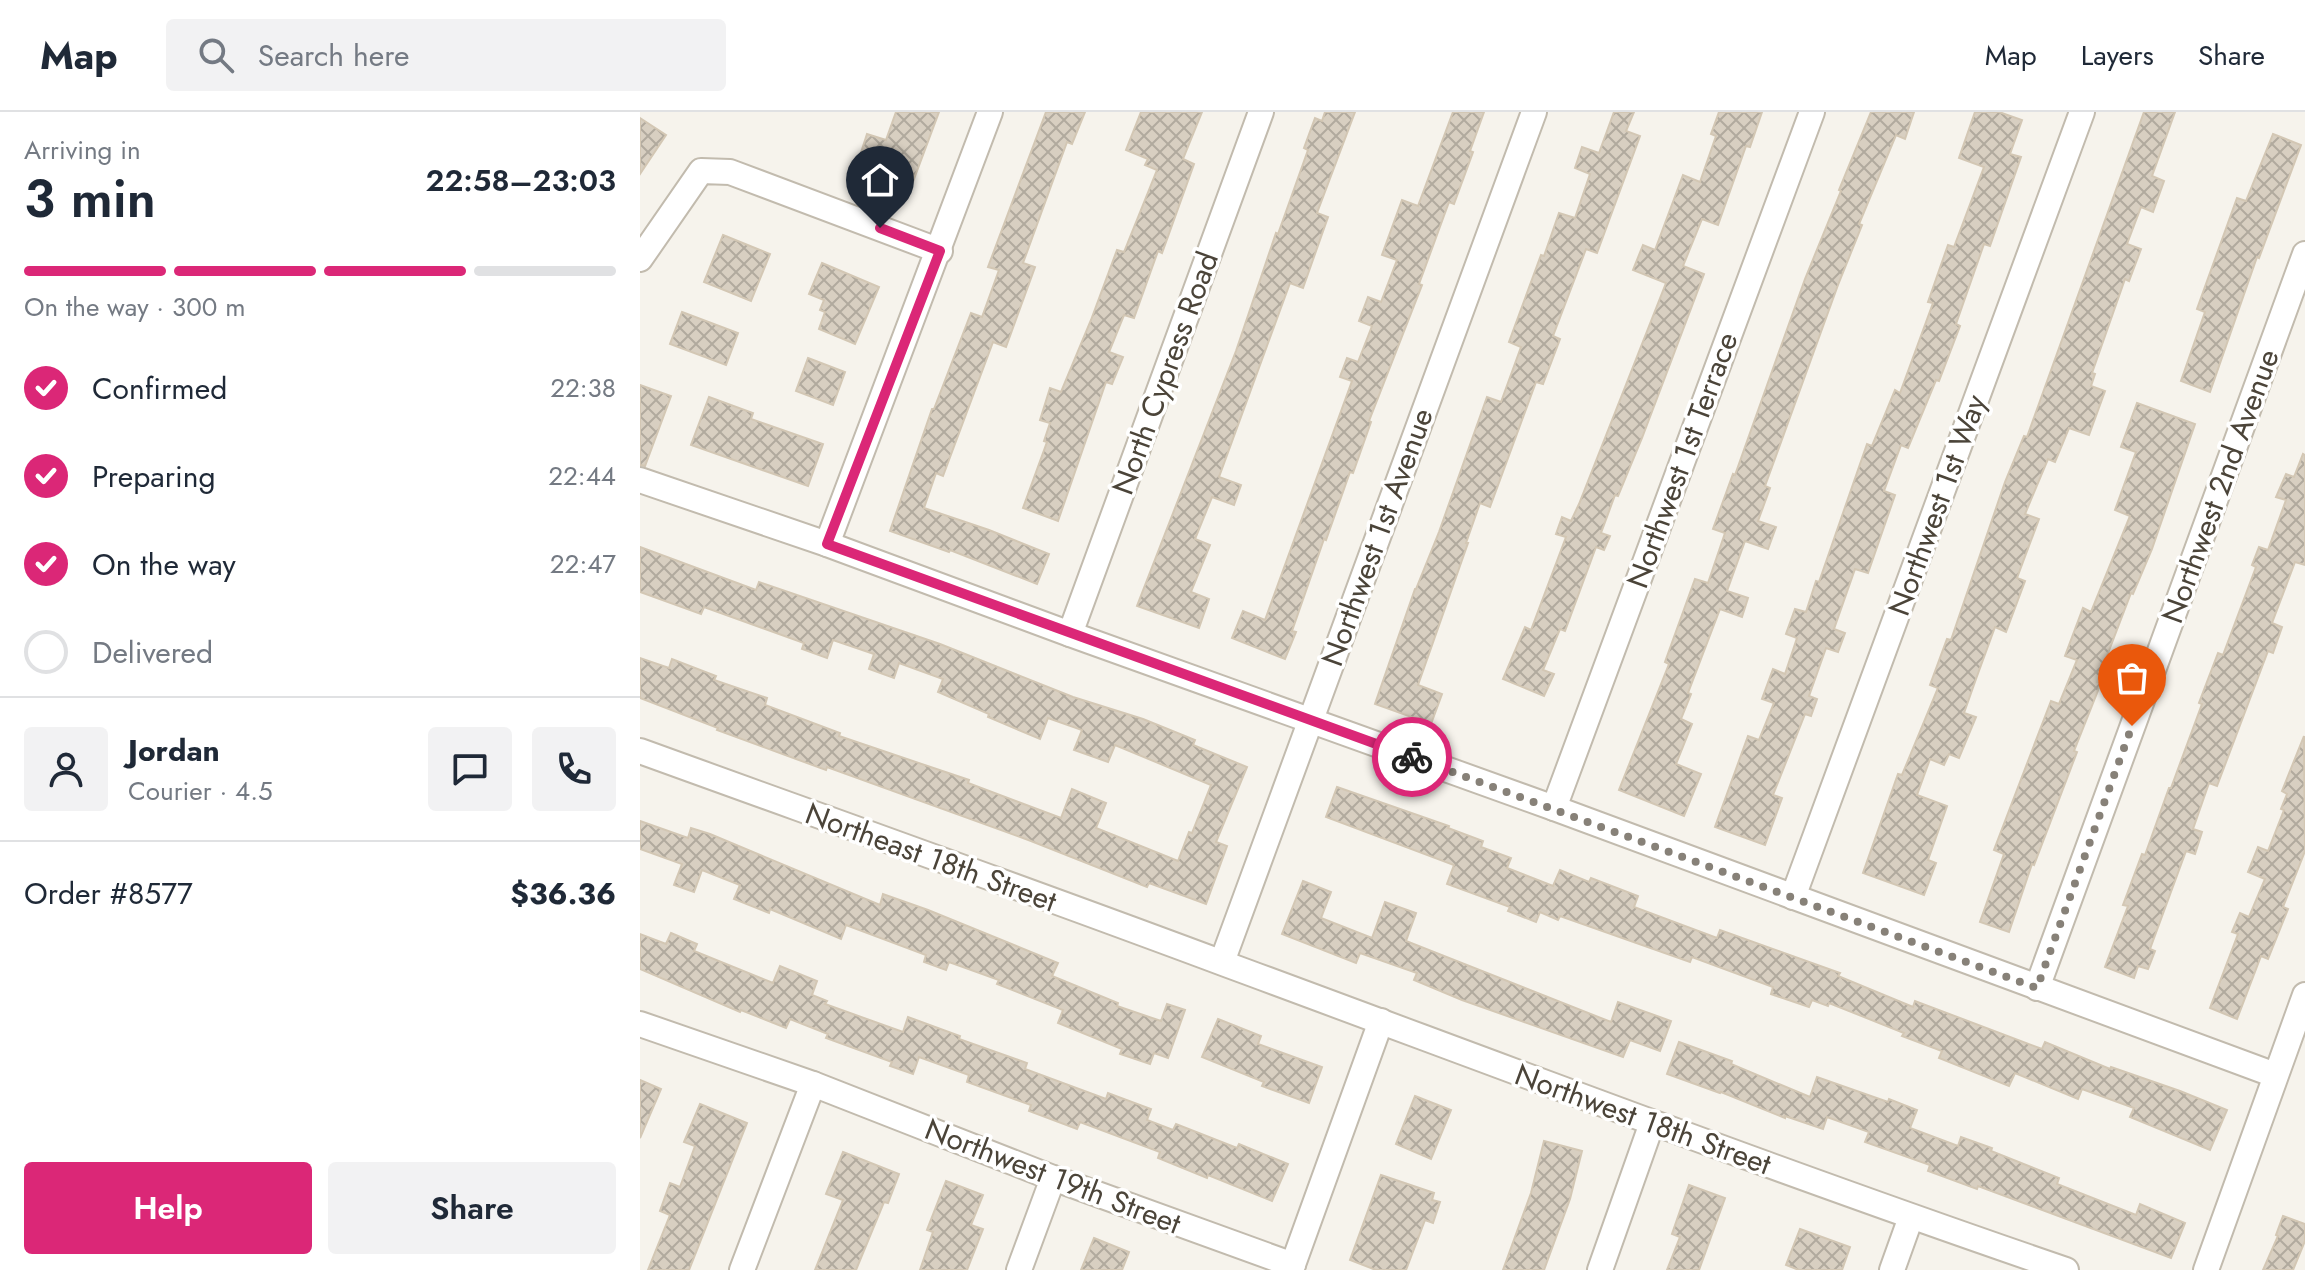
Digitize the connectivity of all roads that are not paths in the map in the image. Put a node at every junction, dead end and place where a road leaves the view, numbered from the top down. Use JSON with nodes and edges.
{"nodes":[{"id":1,"x":990,"y":112,"type":"edge"},
{"id":2,"x":1261,"y":112,"type":"edge"},
{"id":3,"x":1534,"y":112,"type":"edge"},
{"id":4,"x":1812,"y":112,"type":"edge"},
{"id":5,"x":2082,"y":112,"type":"edge"},
{"id":6,"x":940,"y":251,"type":"junction"},
{"id":7,"x":2305,"y":254,"type":"edge"},
{"id":8,"x":640,"y":259,"type":"edge"},
{"id":9,"x":640,"y":480,"type":"edge"},
{"id":10,"x":827,"y":544,"type":"junction"},
{"id":11,"x":1070,"y":634,"type":"junction"},
{"id":12,"x":1309,"y":720,"type":"junction"},
{"id":13,"x":640,"y":751,"type":"edge"},
{"id":14,"x":1554,"y":808,"type":"junction"},
{"id":15,"x":1793,"y":897,"type":"junction"},
{"id":16,"x":1222,"y":962,"type":"junction"},
{"id":17,"x":2037,"y":988,"type":"junction"},
{"id":18,"x":2305,"y":995,"type":"edge"},
{"id":19,"x":1381,"y":1021,"type":"junction"},
{"id":20,"x":640,"y":1024,"type":"edge"},
{"id":21,"x":2275,"y":1075,"type":"junction"},
{"id":22,"x":813,"y":1084,"type":"junction"},
{"id":23,"x":1652,"y":1123,"type":"junction"},
{"id":24,"x":1053,"y":1178,"type":"junction"},
{"id":25,"x":1911,"y":1217,"type":"junction"},
{"id":26,"x":1292,"y":1268,"type":"edge"},
{"id":27,"x":742,"y":1270,"type":"edge"},
{"id":28,"x":1019,"y":1270,"type":"edge"},
{"id":29,"x":1600,"y":1270,"type":"edge"},
{"id":30,"x":1892,"y":1270,"type":"edge"},
{"id":31,"x":2066,"y":1270,"type":"edge"},
{"id":32,"x":2206,"y":1270,"type":"edge"}],
"edges":[{"from":1,"to":6,"type":"street"},
{"from":2,"to":11,"type":"street","name":"North Cypress Road"},
{"from":3,"to":12,"type":"street","name":"Northwest 1st Avenue"},
{"from":4,"to":14,"type":"street","name":"Northwest 1st Terrace"},
{"from":5,"to":15,"type":"street","name":"Northwest 1st Way"},
{"from":6,"to":8,"type":"street"},
{"from":6,"to":10,"type":"street"},
{"from":7,"to":17,"type":"street","name":"Northwest 2nd Avenue"},
{"from":9,"to":10,"type":"street"},
{"from":10,"to":11,"type":"street"},
{"from":11,"to":12,"type":"street"},
{"from":12,"to":14,"type":"street"},
{"from":12,"to":16,"type":"street","name":"Northwest 1st Avenue"},
{"from":13,"to":16,"type":"street","name":"Northeast 18th Street"},
{"from":14,"to":15,"type":"street"},
{"from":15,"to":17,"type":"street"},
{"from":16,"to":19,"type":"street","name":"Northwest 18th Street"},
{"from":17,"to":21,"type":"street"},
{"from":18,"to":21,"type":"street"},
{"from":19,"to":23,"type":"street","name":"Northwest 18th Street"},
{"from":19,"to":26,"type":"street"},
{"from":20,"to":22,"type":"street","name":"Northwest 19th Street"},
{"from":21,"to":32,"type":"street"},
{"from":22,"to":24,"type":"street","name":"Northwest 19th Street"},
{"from":22,"to":27,"type":"street"},
{"from":23,"to":25,"type":"street","name":"Northwest 18th Street"},
{"from":23,"to":29,"type":"street"},
{"from":24,"to":26,"type":"street","name":"Northwest 19th Street"},
{"from":24,"to":28,"type":"street"},
{"from":25,"to":30,"type":"street"},
{"from":25,"to":31,"type":"street","name":"Northwest 18th Street"}]}
